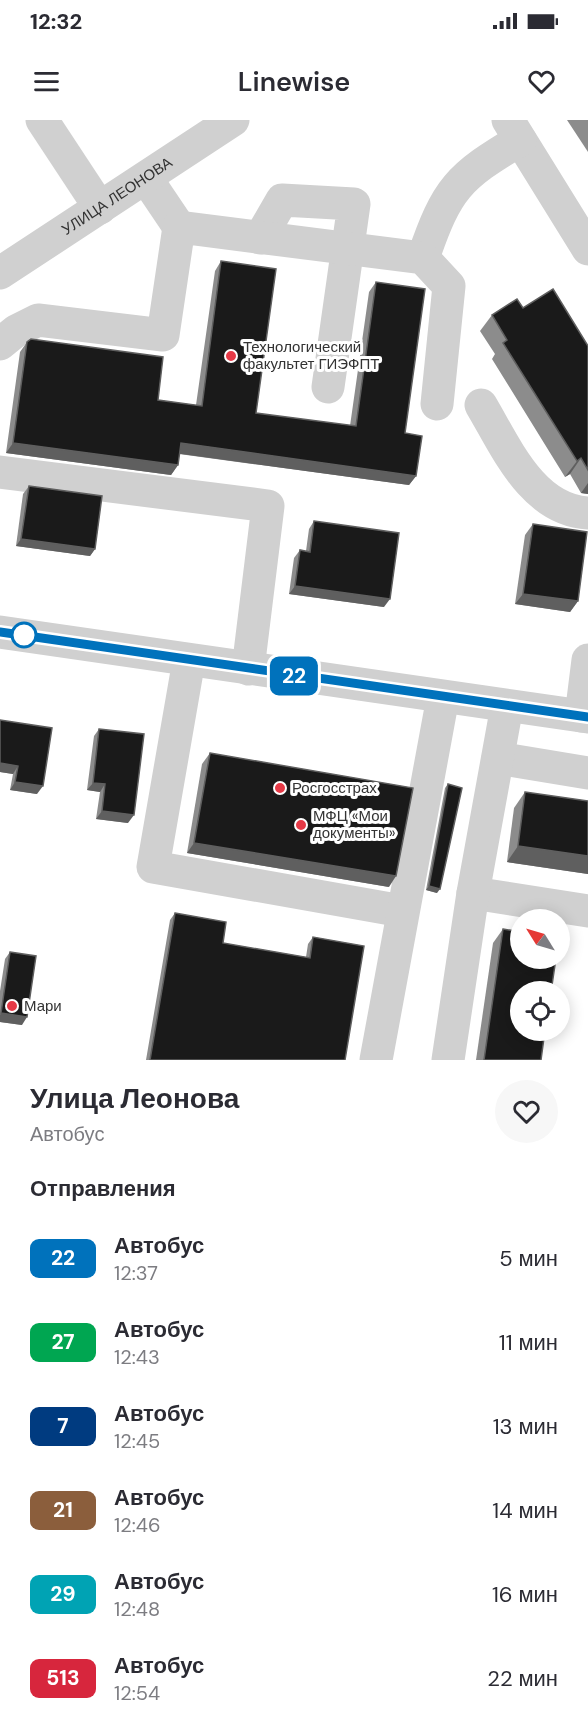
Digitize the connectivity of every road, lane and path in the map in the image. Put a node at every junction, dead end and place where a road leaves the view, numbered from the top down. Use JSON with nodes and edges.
{"nodes":[{"id":1,"x":42,"y":120,"type":"edge"},
{"id":2,"x":233,"y":120,"type":"edge"},
{"id":3,"x":514,"y":130,"type":"edge"},
{"id":4,"x":146,"y":178,"type":"junction"},
{"id":5,"x":100,"y":208,"type":"junction"},
{"id":6,"x":179,"y":227,"type":"junction"},
{"id":7,"x":260,"y":238,"type":"junction"},
{"id":8,"x":347,"y":249,"type":"junction"},
{"id":9,"x":588,"y":249,"type":"edge"},
{"id":10,"x":423,"y":258,"type":"junction"},
{"id":11,"x":0,"y":273,"type":"edge"},
{"id":12,"x":0,"y":344,"type":"edge"},
{"id":13,"x":328,"y":387,"type":"dead end"},
{"id":14,"x":437,"y":404,"type":"dead end"},
{"id":15,"x":481,"y":405,"type":"dead end"},
{"id":16,"x":0,"y":472,"type":"edge"},
{"id":17,"x":588,"y":513,"type":"edge"},
{"id":18,"x":0,"y":632,"type":"edge"},
{"id":19,"x":189,"y":660,"type":"junction"},
{"id":20,"x":588,"y":660,"type":"edge"},
{"id":21,"x":248,"y":669,"type":"junction"},
{"id":22,"x":443,"y":696,"type":"junction"},
{"id":23,"x":507,"y":706,"type":"junction"},
{"id":24,"x":585,"y":716,"type":"edge"},
{"id":25,"x":498,"y":758,"type":"junction"},
{"id":26,"x":588,"y":773,"type":"edge"},
{"id":27,"x":473,"y":893,"type":"junction"},
{"id":28,"x":402,"y":911,"type":"junction"},
{"id":29,"x":588,"y":911,"type":"edge"},
{"id":30,"x":376,"y":1060,"type":"edge"},
{"id":31,"x":448,"y":1060,"type":"edge"}],
"edges":[{"from":1,"to":5,"type":"street"},
{"from":2,"to":4,"type":"street","name":"УЛИЦА ЛЕОНОВА"},
{"from":3,"to":9,"type":"street"},
{"from":3,"to":10,"type":"street"},
{"from":4,"to":5,"type":"street","name":"УЛИЦА ЛЕОНОВА"},
{"from":4,"to":6,"type":"street"},
{"from":5,"to":11,"type":"street","name":"УЛИЦА ЛЕОНОВА"},
{"from":6,"to":7,"type":"street"},
{"from":6,"to":12,"type":"street"},
{"from":7,"to":8,"type":"street"},
{"from":7,"to":8,"type":"street"},
{"from":8,"to":10,"type":"street"},
{"from":8,"to":13,"type":"street"},
{"from":10,"to":14,"type":"street"},
{"from":15,"to":17,"type":"street"},
{"from":16,"to":21,"type":"street"},
{"from":18,"to":19,"type":"street"},
{"from":19,"to":21,"type":"street"},
{"from":19,"to":28,"type":"street"},
{"from":20,"to":24,"type":"street"},
{"from":21,"to":22,"type":"street"},
{"from":22,"to":23,"type":"street"},
{"from":22,"to":28,"type":"street"},
{"from":23,"to":24,"type":"street"},
{"from":23,"to":25,"type":"street"},
{"from":25,"to":26,"type":"street"},
{"from":25,"to":27,"type":"street"},
{"from":27,"to":29,"type":"street"},
{"from":27,"to":31,"type":"street"},
{"from":28,"to":30,"type":"street"}]}
